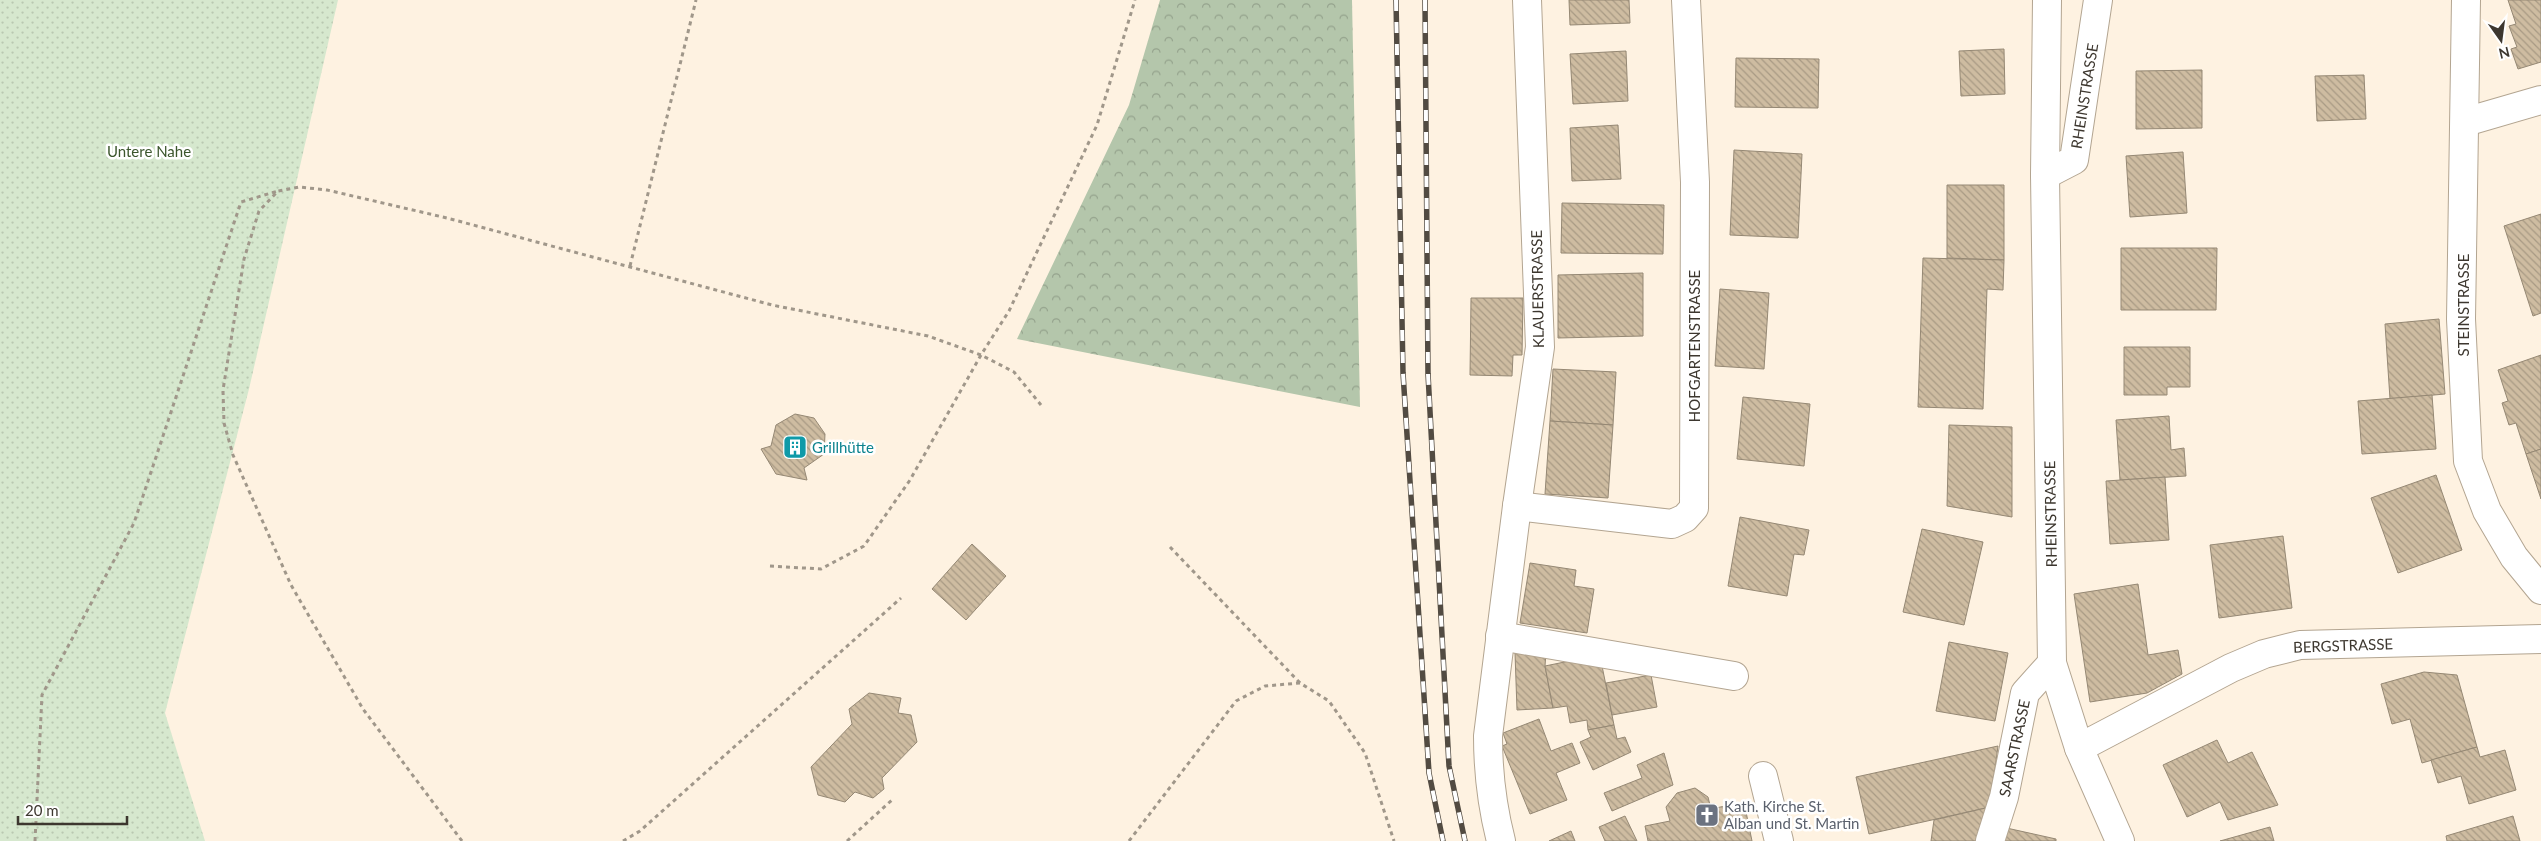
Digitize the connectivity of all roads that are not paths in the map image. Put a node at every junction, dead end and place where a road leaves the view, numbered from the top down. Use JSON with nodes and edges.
{"nodes":[{"id":1,"x":1527,"y":0,"type":"edge"},
{"id":2,"x":1686,"y":0,"type":"edge"},
{"id":3,"x":2047,"y":0,"type":"edge"},
{"id":4,"x":2098,"y":0,"type":"edge"},
{"id":5,"x":2466,"y":0,"type":"edge"},
{"id":6,"x":2541,"y":100,"type":"edge"},
{"id":7,"x":2466,"y":122,"type":"junction"},
{"id":8,"x":2045,"y":174,"type":"junction"},
{"id":9,"x":1517,"y":506,"type":"junction"},
{"id":10,"x":2541,"y":590,"type":"edge"},
{"id":11,"x":1500,"y":636,"type":"junction"},
{"id":12,"x":2541,"y":639,"type":"edge"},
{"id":13,"x":2052,"y":664,"type":"junction"},
{"id":14,"x":1734,"y":676,"type":"dead end"},
{"id":15,"x":2079,"y":748,"type":"junction"},
{"id":16,"x":1763,"y":776,"type":"dead end"},
{"id":17,"x":1501,"y":841,"type":"edge"},
{"id":18,"x":1779,"y":841,"type":"edge"},
{"id":19,"x":1990,"y":841,"type":"edge"},
{"id":20,"x":2120,"y":841,"type":"edge"}],
"edges":[{"from":1,"to":9,"type":"street","name":"KLAUERSTRASSE"},
{"from":2,"to":9,"type":"street","name":"HOFGARTENSTRASSE"},
{"from":3,"to":8,"type":"street","name":"RHEINSTRASSE"},
{"from":4,"to":8,"type":"street","name":"RHEINSTRASSE"},
{"from":5,"to":7,"type":"street","name":"STEINSTRASSE"},
{"from":6,"to":7,"type":"street"},
{"from":7,"to":10,"type":"street","name":"STEINSTRASSE"},
{"from":8,"to":13,"type":"street","name":"RHEINSTRASSE"},
{"from":9,"to":11,"type":"street","name":"KLAUERSTRASSE"},
{"from":11,"to":14,"type":"street"},
{"from":11,"to":17,"type":"street","name":"KLAUERSTRASSE"},
{"from":12,"to":15,"type":"street","name":"BERGSTRASSE"},
{"from":13,"to":15,"type":"street","name":"RHEINSTRASSE"},
{"from":13,"to":19,"type":"street","name":"SAARSTRASSE"},
{"from":15,"to":20,"type":"street","name":"RHEINSTRASSE"},
{"from":16,"to":18,"type":"street"}]}
